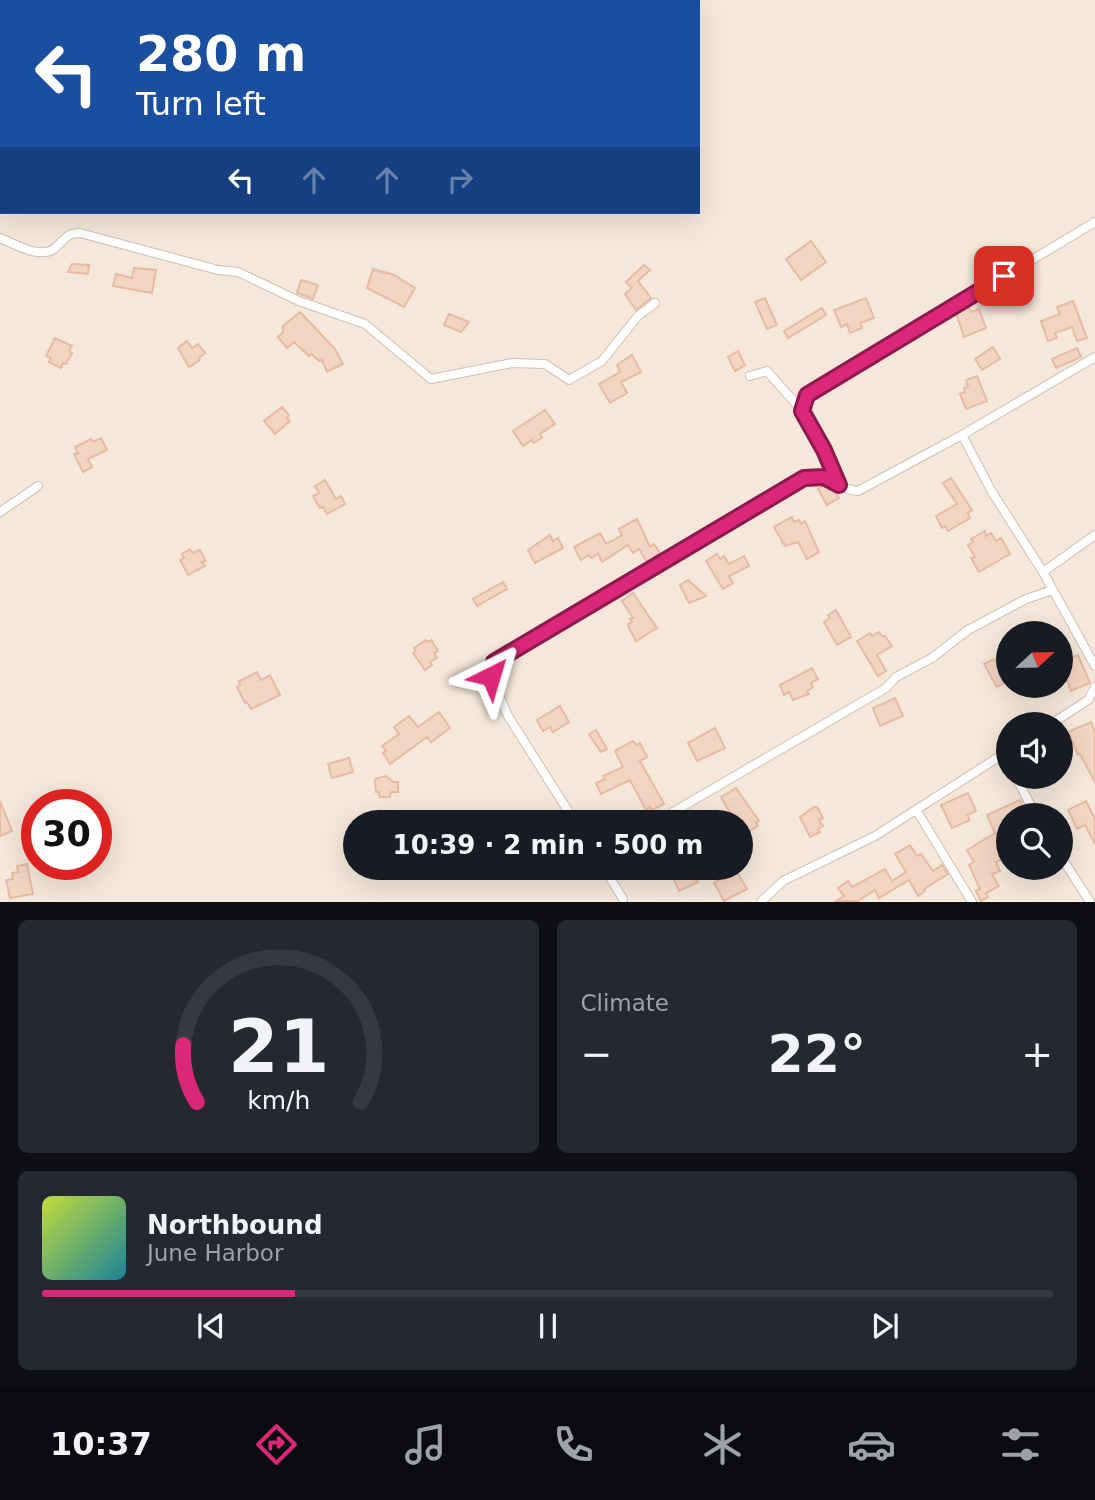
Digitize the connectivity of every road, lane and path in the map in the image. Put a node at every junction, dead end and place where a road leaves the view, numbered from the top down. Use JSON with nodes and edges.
{"nodes":[{"id":1,"x":1095,"y":222,"type":"edge"},
{"id":2,"x":0,"y":238,"type":"edge"},
{"id":3,"x":655,"y":303,"type":"dead end"},
{"id":4,"x":1095,"y":357,"type":"edge"},
{"id":5,"x":750,"y":376,"type":"dead end"},
{"id":6,"x":804,"y":413,"type":"junction"},
{"id":7,"x":962,"y":435,"type":"junction"},
{"id":8,"x":839,"y":485,"type":"junction"},
{"id":9,"x":38,"y":486,"type":"dead end"},
{"id":10,"x":0,"y":512,"type":"edge"},
{"id":11,"x":1095,"y":535,"type":"edge"},
{"id":12,"x":1042,"y":572,"type":"junction"},
{"id":13,"x":1053,"y":590,"type":"junction"},
{"id":14,"x":1095,"y":666,"type":"edge"},
{"id":15,"x":1095,"y":687,"type":"edge"},
{"id":16,"x":1092,"y":701,"type":"edge"},
{"id":17,"x":1072,"y":712,"type":"edge"},
{"id":18,"x":996,"y":762,"type":"edge"},
{"id":19,"x":567,"y":810,"type":"edge"},
{"id":20,"x":677,"y":810,"type":"edge"},
{"id":21,"x":916,"y":811,"type":"junction"},
{"id":22,"x":1073,"y":875,"type":"edge"},
{"id":23,"x":611,"y":880,"type":"edge"},
{"id":24,"x":623,"y":901,"type":"edge"},
{"id":25,"x":761,"y":901,"type":"edge"},
{"id":26,"x":972,"y":901,"type":"edge"},
{"id":27,"x":1090,"y":901,"type":"edge"}],
"edges":[{"from":1,"to":6,"type":"street"},
{"from":2,"to":3,"type":"street"},
{"from":4,"to":7,"type":"street"},
{"from":5,"to":6,"type":"street"},
{"from":6,"to":8,"type":"street"},
{"from":7,"to":8,"type":"street"},
{"from":7,"to":12,"type":"street"},
{"from":8,"to":19,"type":"street"},
{"from":9,"to":10,"type":"street"},
{"from":11,"to":12,"type":"street"},
{"from":12,"to":13,"type":"street"},
{"from":13,"to":14,"type":"street"},
{"from":13,"to":20,"type":"street"},
{"from":15,"to":16,"type":"street"},
{"from":16,"to":17,"type":"street"},
{"from":18,"to":21,"type":"street"},
{"from":21,"to":25,"type":"street"},
{"from":21,"to":26,"type":"street"},
{"from":22,"to":27,"type":"street"},
{"from":23,"to":24,"type":"street"}]}
